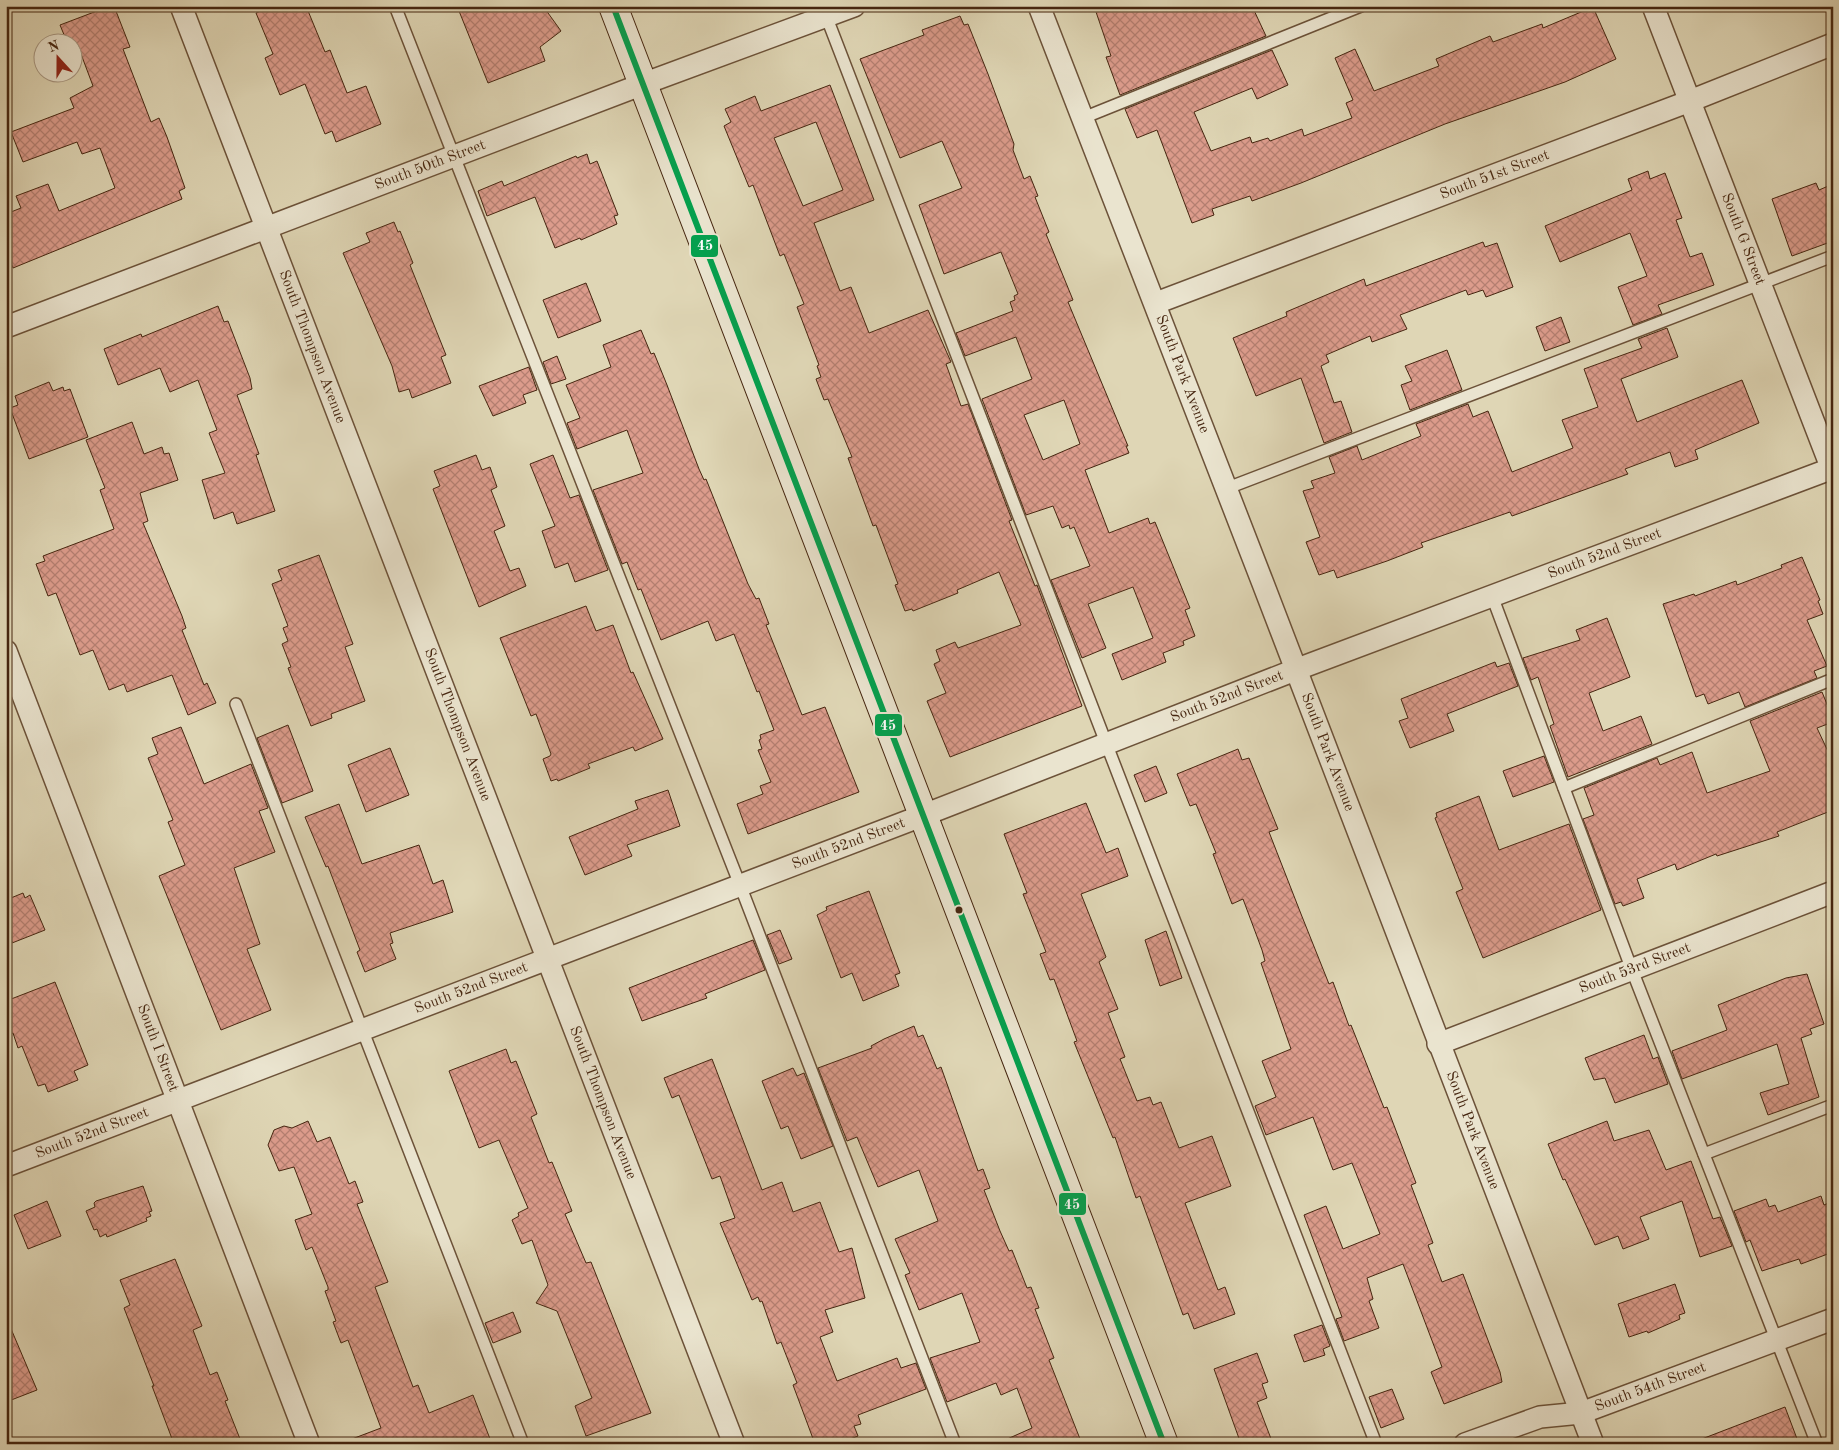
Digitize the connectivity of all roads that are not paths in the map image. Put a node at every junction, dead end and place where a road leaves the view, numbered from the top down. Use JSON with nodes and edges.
{"nodes":[{"id":1,"x":181,"y":6,"type":"edge"},
{"id":2,"x":395,"y":6,"type":"edge"},
{"id":3,"x":613,"y":6,"type":"edge"},
{"id":4,"x":854,"y":6,"type":"edge"},
{"id":5,"x":1039,"y":6,"type":"edge"},
{"id":6,"x":1361,"y":6,"type":"edge"},
{"id":7,"x":1654,"y":6,"type":"edge"},
{"id":8,"x":825,"y":12,"type":"edge"},
{"id":9,"x":1833,"y":44,"type":"edge"},
{"id":10,"x":643,"y":84,"type":"junction"},
{"id":11,"x":1690,"y":101,"type":"junction"},
{"id":12,"x":1083,"y":118,"type":"junction"},
{"id":13,"x":453,"y":157,"type":"junction"},
{"id":14,"x":267,"y":229,"type":"junction"},
{"id":15,"x":1833,"y":256,"type":"edge"},
{"id":16,"x":1760,"y":284,"type":"junction"},
{"id":17,"x":1156,"y":303,"type":"junction"},
{"id":18,"x":6,"y":327,"type":"edge"},
{"id":19,"x":1832,"y":469,"type":"edge"},
{"id":20,"x":1225,"y":489,"type":"junction"},
{"id":21,"x":1492,"y":596,"type":"junction"},
{"id":22,"x":6,"y":651,"type":"edge"},
{"id":23,"x":1295,"y":670,"type":"junction"},
{"id":24,"x":1833,"y":679,"type":"edge"},
{"id":25,"x":236,"y":704,"type":"dead end"},
{"id":26,"x":1106,"y":744,"type":"junction"},
{"id":27,"x":1564,"y":788,"type":"junction"},
{"id":28,"x":924,"y":815,"type":"junction"},
{"id":29,"x":740,"y":885,"type":"junction"},
{"id":30,"x":1833,"y":892,"type":"edge"},
{"id":31,"x":548,"y":959,"type":"junction"},
{"id":32,"x":1632,"y":970,"type":"junction"},
{"id":33,"x":364,"y":1029,"type":"junction"},
{"id":34,"x":1438,"y":1044,"type":"junction"},
{"id":35,"x":177,"y":1100,"type":"junction"},
{"id":36,"x":1833,"y":1105,"type":"edge"},
{"id":37,"x":1704,"y":1154,"type":"junction"},
{"id":38,"x":6,"y":1166,"type":"edge"},
{"id":39,"x":1833,"y":1319,"type":"edge"},
{"id":40,"x":1777,"y":1340,"type":"junction"},
{"id":41,"x":1581,"y":1413,"type":"junction"},
{"id":42,"x":308,"y":1444,"type":"edge"},
{"id":43,"x":523,"y":1444,"type":"edge"},
{"id":44,"x":734,"y":1444,"type":"edge"},
{"id":45,"x":956,"y":1444,"type":"edge"},
{"id":46,"x":1164,"y":1444,"type":"edge"},
{"id":47,"x":1376,"y":1444,"type":"edge"},
{"id":48,"x":1465,"y":1444,"type":"edge"},
{"id":49,"x":1593,"y":1444,"type":"edge"},
{"id":50,"x":1817,"y":1444,"type":"edge"}],
"edges":[{"from":1,"to":14,"type":"street","name":"South Thompson Avenue"},
{"from":2,"to":13,"type":"lane"},
{"from":3,"to":10,"type":"main road"},
{"from":4,"to":8,"type":"street","name":"South 50th Street"},
{"from":5,"to":12,"type":"street","name":"South Park Avenue"},
{"from":6,"to":12,"type":"lane"},
{"from":7,"to":11,"type":"street","name":"South G Street"},
{"from":8,"to":10,"type":"street","name":"South 50th Street"},
{"from":8,"to":26,"type":"lane"},
{"from":9,"to":11,"type":"street","name":"South 51st Street"},
{"from":10,"to":13,"type":"street","name":"South 50th Street"},
{"from":10,"to":28,"type":"main road"},
{"from":11,"to":16,"type":"street","name":"South G Street"},
{"from":11,"to":17,"type":"street","name":"South 51st Street"},
{"from":12,"to":17,"type":"street","name":"South Park Avenue"},
{"from":13,"to":14,"type":"street","name":"South 50th Street"},
{"from":13,"to":29,"type":"lane"},
{"from":14,"to":18,"type":"street","name":"South 50th Street"},
{"from":14,"to":31,"type":"street","name":"South Thompson Avenue"},
{"from":15,"to":16,"type":"lane"},
{"from":16,"to":19,"type":"street","name":"South G Street"},
{"from":16,"to":20,"type":"lane"},
{"from":17,"to":20,"type":"street","name":"South Park Avenue"},
{"from":19,"to":21,"type":"street","name":"South 52nd Street"},
{"from":20,"to":23,"type":"street","name":"South Park Avenue"},
{"from":21,"to":23,"type":"street","name":"South 52nd Street"},
{"from":21,"to":27,"type":"lane"},
{"from":22,"to":35,"type":"street","name":"South I Street"},
{"from":23,"to":26,"type":"street","name":"South 52nd Street"},
{"from":23,"to":34,"type":"street","name":"South Park Avenue"},
{"from":24,"to":27,"type":"lane"},
{"from":25,"to":33,"type":"lane"},
{"from":26,"to":28,"type":"street","name":"South 52nd Street"},
{"from":26,"to":47,"type":"lane"},
{"from":27,"to":32,"type":"lane"},
{"from":28,"to":29,"type":"street","name":"South 52nd Street"},
{"from":28,"to":46,"type":"main road"},
{"from":29,"to":31,"type":"street","name":"South 52nd Street"},
{"from":29,"to":45,"type":"lane"},
{"from":30,"to":32,"type":"street","name":"South 53rd Street"},
{"from":31,"to":33,"type":"street","name":"South 52nd Street"},
{"from":31,"to":44,"type":"street","name":"South Thompson Avenue"},
{"from":32,"to":34,"type":"street","name":"South 53rd Street"},
{"from":32,"to":37,"type":"lane"},
{"from":33,"to":35,"type":"street","name":"South 52nd Street"},
{"from":33,"to":43,"type":"lane"},
{"from":34,"to":41,"type":"street","name":"South Park Avenue"},
{"from":35,"to":38,"type":"street","name":"South 52nd Street"},
{"from":35,"to":42,"type":"street","name":"South I Street"},
{"from":36,"to":37,"type":"lane"},
{"from":37,"to":40,"type":"lane"},
{"from":39,"to":40,"type":"street","name":"South 54th Street"},
{"from":40,"to":41,"type":"street","name":"South 54th Street"},
{"from":40,"to":50,"type":"lane"},
{"from":41,"to":48,"type":"street","name":"South 54th Street"},
{"from":41,"to":49,"type":"street","name":"South Park Avenue"}]}
